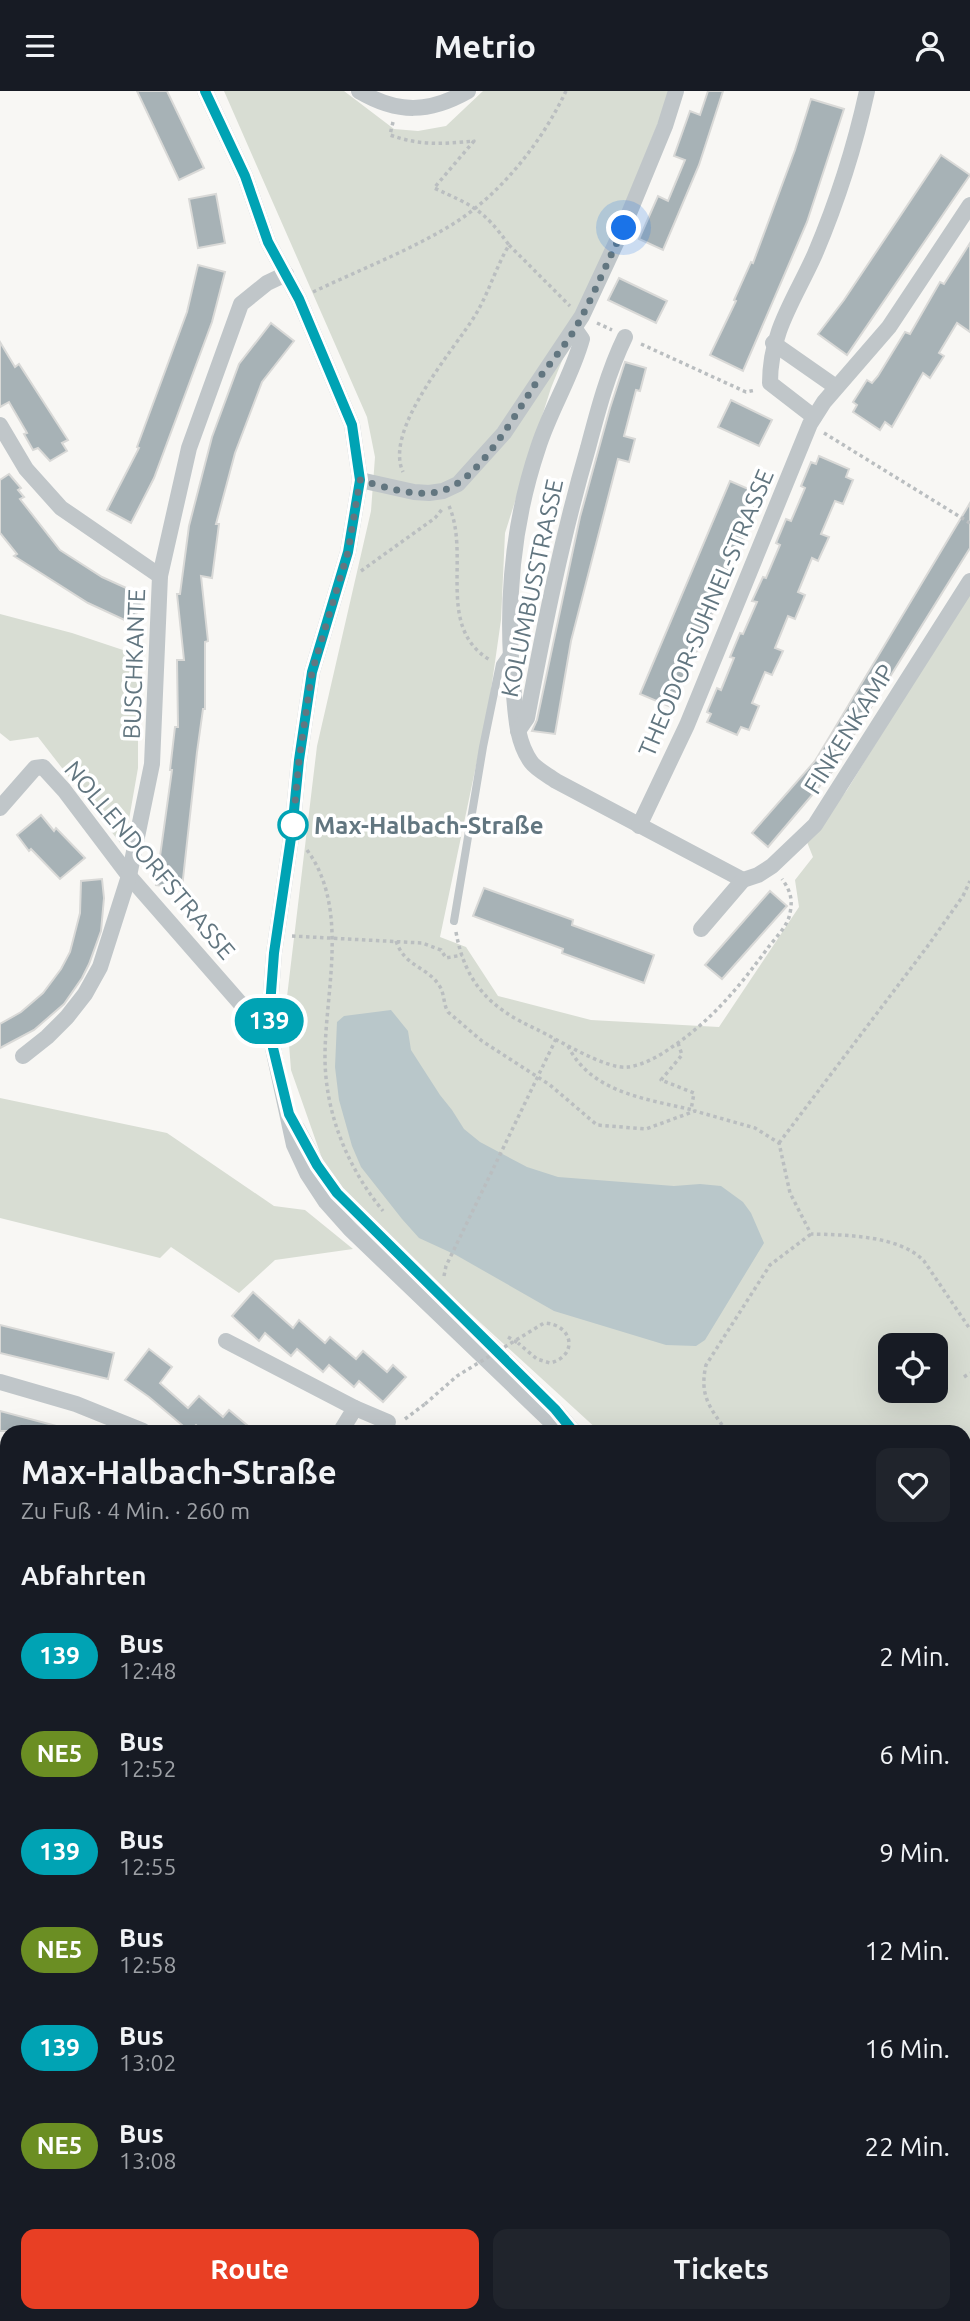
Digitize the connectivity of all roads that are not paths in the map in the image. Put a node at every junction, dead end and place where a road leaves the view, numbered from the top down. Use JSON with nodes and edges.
{"nodes":[{"id":1,"x":205,"y":91,"type":"edge"},
{"id":2,"x":359,"y":91,"type":"edge"},
{"id":3,"x":468,"y":91,"type":"edge"},
{"id":4,"x":676,"y":91,"type":"edge"},
{"id":5,"x":867,"y":91,"type":"edge"},
{"id":6,"x":970,"y":205,"type":"edge"},
{"id":7,"x":286,"y":274,"type":"junction"},
{"id":8,"x":582,"y":320,"type":"junction"},
{"id":9,"x":620,"y":334,"type":"road end"},
{"id":10,"x":773,"y":343,"type":"junction"},
{"id":11,"x":836,"y":387,"type":"junction"},
{"id":12,"x":812,"y":421,"type":"junction"},
{"id":13,"x":0,"y":425,"type":"edge"},
{"id":14,"x":360,"y":480,"type":"junction"},
{"id":15,"x":160,"y":576,"type":"junction"},
{"id":16,"x":970,"y":581,"type":"edge"},
{"id":17,"x":505,"y":658,"type":"junction"},
{"id":18,"x":517,"y":731,"type":"junction"},
{"id":19,"x":0,"y":808,"type":"edge"},
{"id":20,"x":639,"y":826,"type":"junction"},
{"id":21,"x":129,"y":876,"type":"junction"},
{"id":22,"x":743,"y":880,"type":"junction"},
{"id":23,"x":454,"y":921,"type":"road end"},
{"id":24,"x":701,"y":929,"type":"dead end"},
{"id":25,"x":269,"y":1019,"type":"junction"},
{"id":26,"x":23,"y":1056,"type":"dead end"},
{"id":27,"x":289,"y":1114,"type":"junction"},
{"id":28,"x":226,"y":1341,"type":"dead end"},
{"id":29,"x":0,"y":1382,"type":"edge"},
{"id":30,"x":355,"y":1408,"type":"junction"},
{"id":31,"x":388,"y":1422,"type":"road end"},
{"id":32,"x":128,"y":1425,"type":"edge"},
{"id":33,"x":345,"y":1425,"type":"edge"},
{"id":34,"x":553,"y":1425,"type":"edge"},
{"id":35,"x":568,"y":1425,"type":"edge"}],
"edges":[{"from":1,"to":7,"type":"street"},
{"from":2,"to":3,"type":"street"},
{"from":4,"to":8,"type":"street","name":"KOLUMBUSSTRASSE"},
{"from":5,"to":10,"type":"street"},
{"from":6,"to":11,"type":"street","name":"THEODOR-SUHNEL-STRASSE"},
{"from":7,"to":14,"type":"street"},
{"from":7,"to":15,"type":"street","name":"BUSCHKANTE"},
{"from":8,"to":14,"type":"street","name":"KOLUMBUSSTRASSE"},
{"from":8,"to":17,"type":"street","name":"KOLUMBUSSTRASSE"},
{"from":9,"to":18,"type":"street","name":"KOLUMBUSSTRASSE"},
{"from":10,"to":11,"type":"street"},
{"from":10,"to":12,"type":"street"},
{"from":11,"to":12,"type":"street","name":"THEODOR-SUHNEL-STRASSE"},
{"from":12,"to":20,"type":"street","name":"THEODOR-SUHNEL-STRASSE"},
{"from":13,"to":15,"type":"street"},
{"from":14,"to":25,"type":"street"},
{"from":15,"to":21,"type":"street","name":"BUSCHKANTE"},
{"from":16,"to":22,"type":"street","name":"FINKENKAMP"},
{"from":17,"to":18,"type":"street","name":"KOLUMBUSSTRASSE"},
{"from":17,"to":23,"type":"lane"},
{"from":18,"to":20,"type":"street"},
{"from":19,"to":21,"type":"street","name":"NOLLENDORFSTRASSE"},
{"from":20,"to":22,"type":"street"},
{"from":21,"to":25,"type":"street","name":"NOLLENDORFSTRASSE"},
{"from":21,"to":26,"type":"street","name":"BUSCHKANTE"},
{"from":22,"to":24,"type":"street","name":"FINKENKAMP"},
{"from":25,"to":27,"type":"street"},
{"from":27,"to":34,"type":"street"},
{"from":27,"to":35,"type":"street"},
{"from":28,"to":30,"type":"street"},
{"from":29,"to":32,"type":"street"},
{"from":30,"to":31,"type":"street"},
{"from":30,"to":33,"type":"street"}]}
